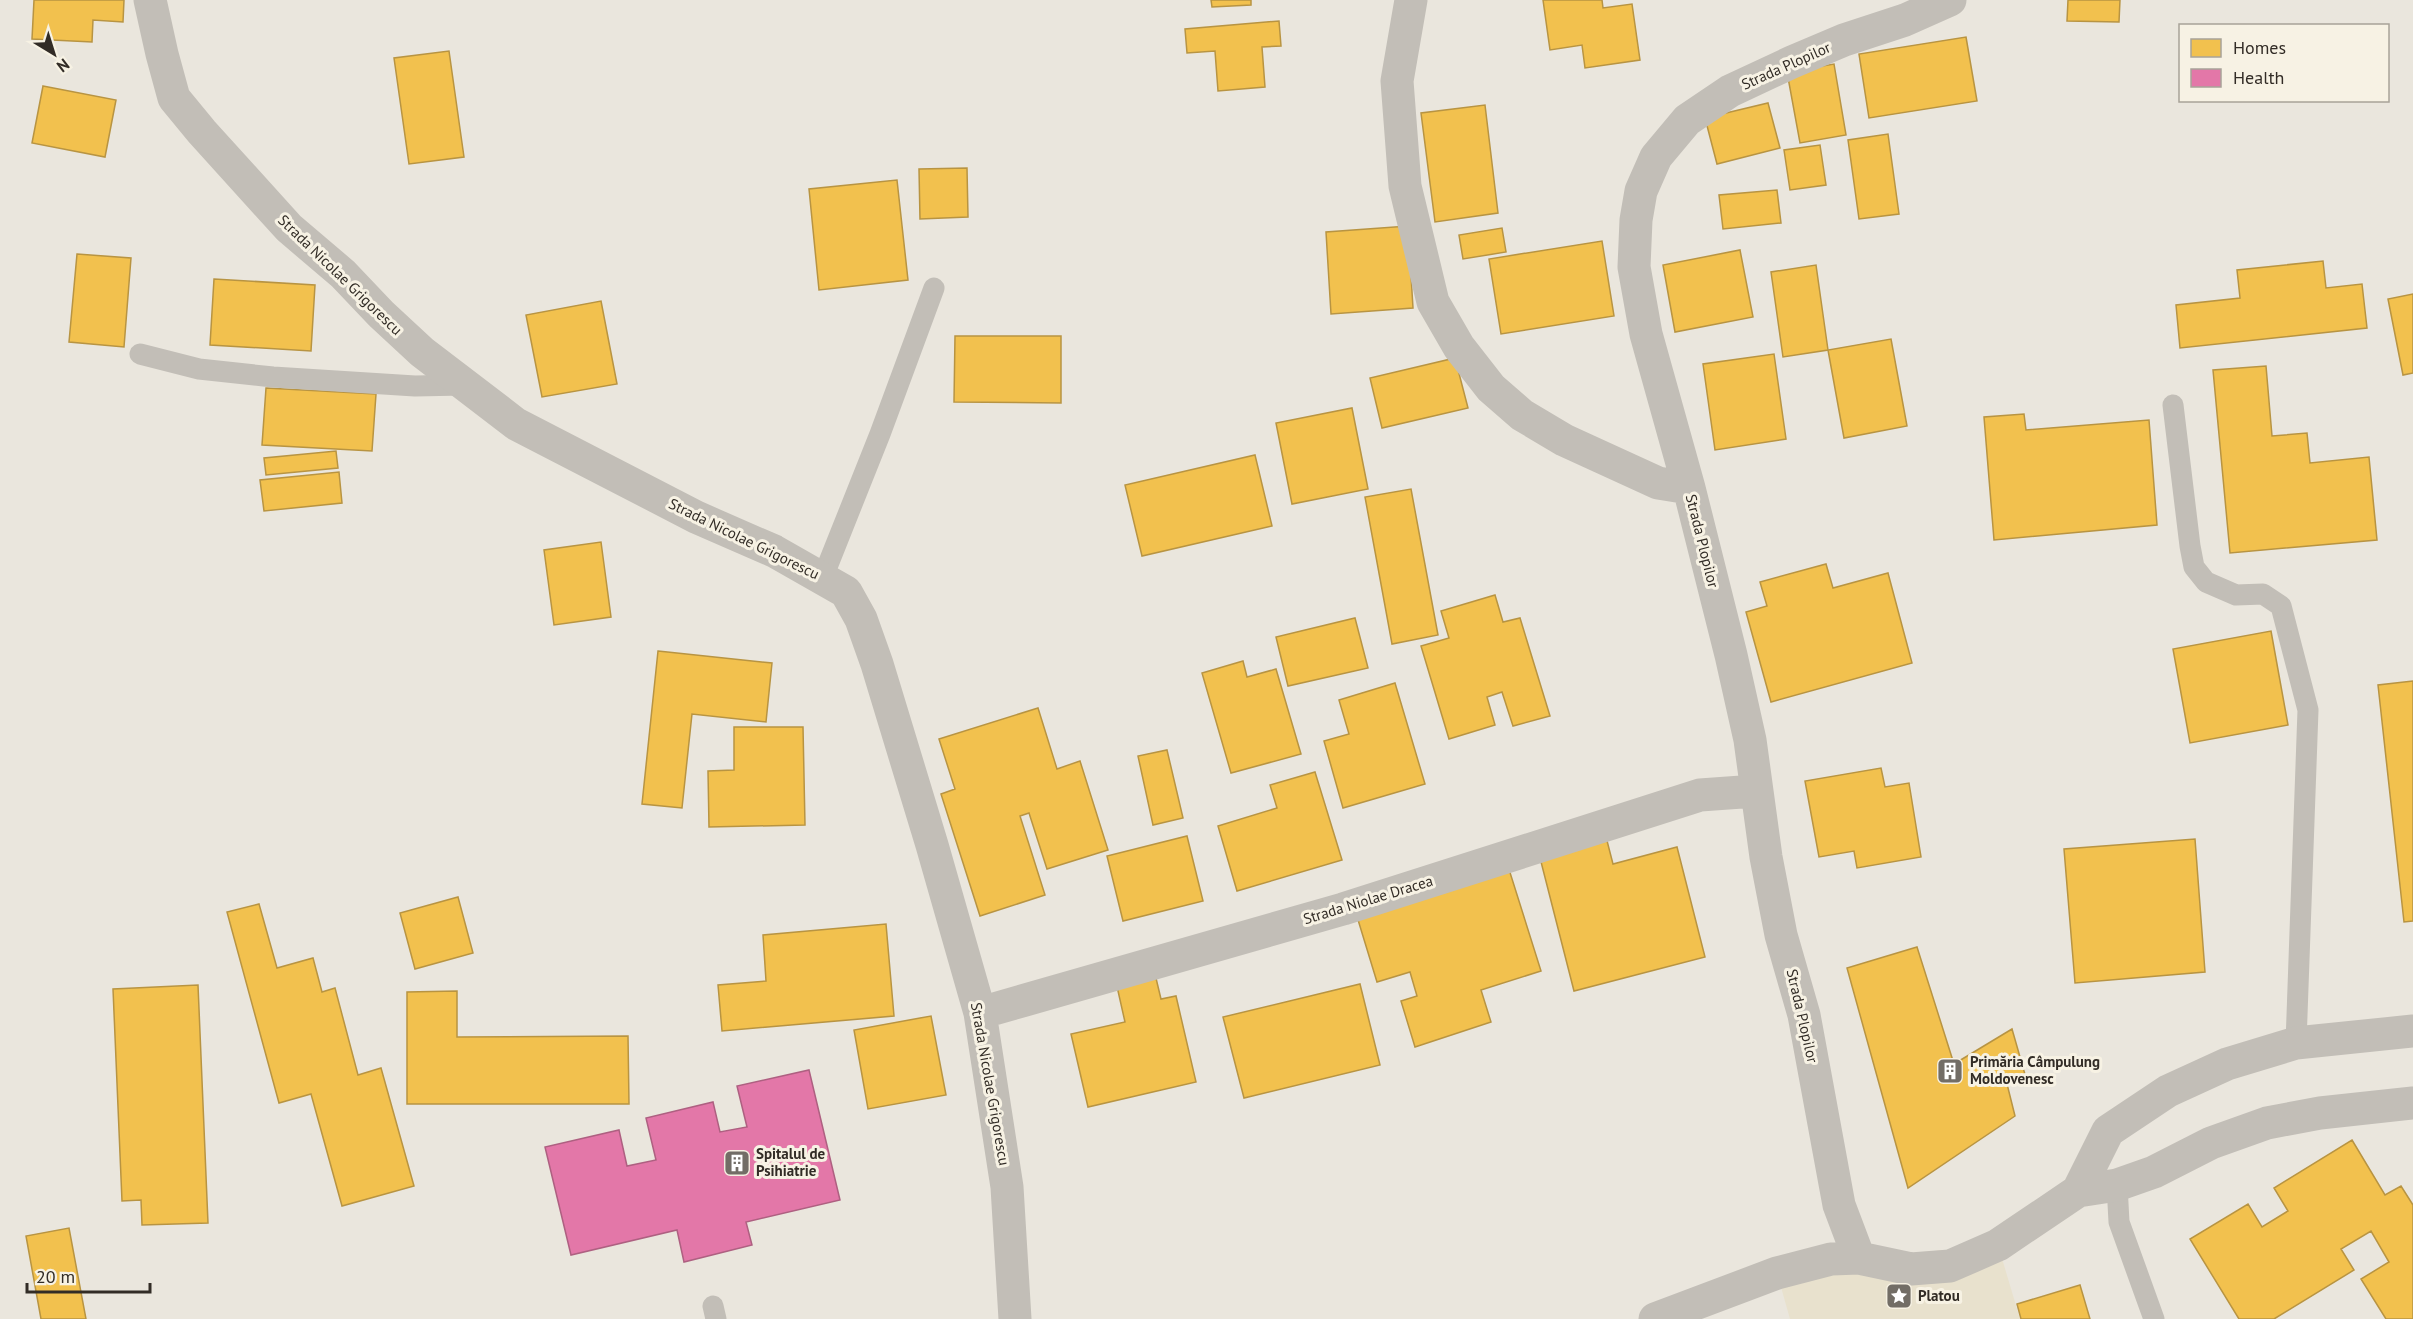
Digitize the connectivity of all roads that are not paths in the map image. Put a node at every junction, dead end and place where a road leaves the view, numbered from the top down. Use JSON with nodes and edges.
{"nodes":[{"id":1,"x":150,"y":0,"type":"edge"},
{"id":2,"x":1411,"y":0,"type":"edge"},
{"id":3,"x":1950,"y":0,"type":"edge"},
{"id":4,"x":934,"y":288,"type":"dead end"},
{"id":5,"x":140,"y":354,"type":"dead end"},
{"id":6,"x":464,"y":386,"type":"junction"},
{"id":7,"x":2173,"y":405,"type":"dead end"},
{"id":8,"x":1689,"y":488,"type":"junction"},
{"id":9,"x":823,"y":577,"type":"junction"},
{"id":10,"x":1756,"y":791,"type":"junction"},
{"id":11,"x":980,"y":1013,"type":"junction"},
{"id":12,"x":2413,"y":1031,"type":"edge"},
{"id":13,"x":2296,"y":1043,"type":"junction"},
{"id":14,"x":2413,"y":1103,"type":"edge"},
{"id":15,"x":2117,"y":1185,"type":"junction"},
{"id":16,"x":2078,"y":1191,"type":"junction"},
{"id":17,"x":1859,"y":1258,"type":"junction"},
{"id":18,"x":1015,"y":1319,"type":"edge"},
{"id":19,"x":1655,"y":1319,"type":"edge"},
{"id":20,"x":2154,"y":1319,"type":"edge"}],
"edges":[{"from":1,"to":6,"type":"street","name":"Strada Nicolae Grigorescu"},
{"from":2,"to":8,"type":"street"},
{"from":3,"to":8,"type":"street","name":"Strada Plopilor"},
{"from":4,"to":9,"type":"lane"},
{"from":5,"to":6,"type":"lane"},
{"from":6,"to":9,"type":"street","name":"Strada Nicolae Grigorescu"},
{"from":7,"to":13,"type":"lane"},
{"from":8,"to":10,"type":"street","name":"Strada Plopilor"},
{"from":9,"to":11,"type":"street","name":"Strada Nicolae Grigorescu"},
{"from":10,"to":11,"type":"street","name":"Strada Niolae Dracea"},
{"from":10,"to":17,"type":"street","name":"Strada Plopilor"},
{"from":11,"to":18,"type":"street","name":"Strada Nicolae Grigorescu"},
{"from":12,"to":13,"type":"street"},
{"from":13,"to":16,"type":"street"},
{"from":14,"to":15,"type":"street"},
{"from":15,"to":16,"type":"street"},
{"from":15,"to":20,"type":"lane"},
{"from":16,"to":17,"type":"street"},
{"from":17,"to":19,"type":"street"}]}
